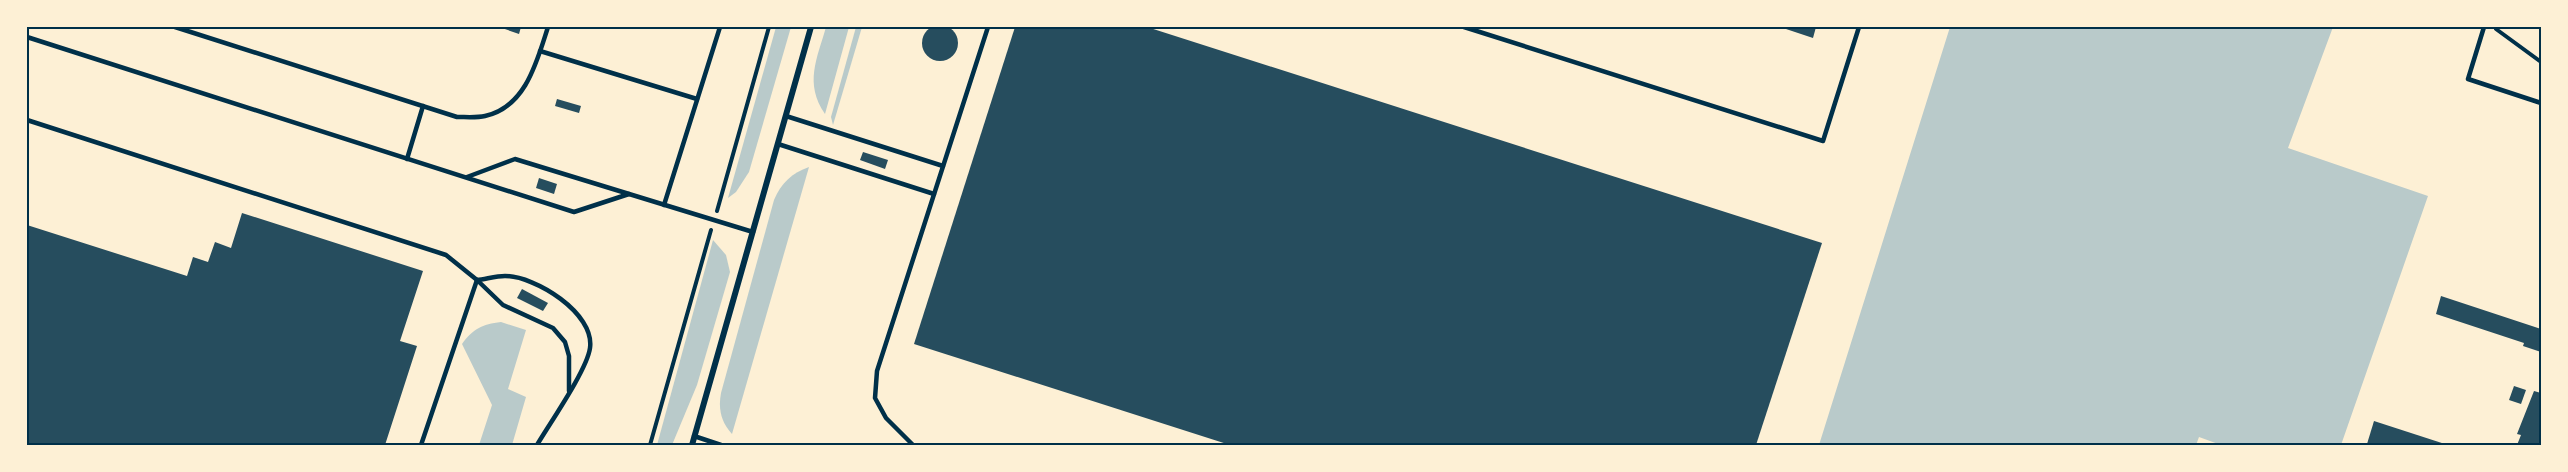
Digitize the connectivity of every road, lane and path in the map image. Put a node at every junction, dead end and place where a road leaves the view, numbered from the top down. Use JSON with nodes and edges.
{"nodes":[{"id":1,"x":176,"y":27,"type":"edge"},
{"id":2,"x":548,"y":27,"type":"edge"},
{"id":3,"x":720,"y":27,"type":"edge"},
{"id":4,"x":769,"y":27,"type":"edge"},
{"id":5,"x":811,"y":27,"type":"edge"},
{"id":6,"x":988,"y":27,"type":"edge"},
{"id":7,"x":1464,"y":27,"type":"edge"},
{"id":8,"x":1859,"y":27,"type":"edge"},
{"id":9,"x":2484,"y":27,"type":"edge"},
{"id":10,"x":2493,"y":27,"type":"edge"},
{"id":11,"x":27,"y":37,"type":"edge"},
{"id":12,"x":540,"y":51,"type":"junction"},
{"id":13,"x":2541,"y":62,"type":"edge"},
{"id":14,"x":697,"y":99,"type":"junction"},
{"id":15,"x":2541,"y":103,"type":"edge"},
{"id":16,"x":423,"y":106,"type":"junction"},
{"id":17,"x":786,"y":116,"type":"junction"},
{"id":18,"x":27,"y":120,"type":"edge"},
{"id":19,"x":778,"y":144,"type":"junction"},
{"id":20,"x":407,"y":159,"type":"junction"},
{"id":21,"x":943,"y":166,"type":"junction"},
{"id":22,"x":466,"y":177,"type":"junction"},
{"id":23,"x":629,"y":194,"type":"junction"},
{"id":24,"x":934,"y":194,"type":"junction"},
{"id":25,"x":664,"y":205,"type":"junction"},
{"id":26,"x":714,"y":220,"type":"junction"},
{"id":27,"x":753,"y":232,"type":"junction"},
{"id":28,"x":477,"y":280,"type":"junction"},
{"id":29,"x":570,"y":391,"type":"junction"},
{"id":30,"x":694,"y":436,"type":"junction"},
{"id":31,"x":422,"y":445,"type":"edge"},
{"id":32,"x":537,"y":445,"type":"edge"},
{"id":33,"x":650,"y":445,"type":"edge"},
{"id":34,"x":692,"y":445,"type":"edge"},
{"id":35,"x":721,"y":445,"type":"edge"},
{"id":36,"x":913,"y":445,"type":"edge"}],
"edges":[{"from":1,"to":16,"type":"lane"},
{"from":2,"to":12,"type":"lane"},
{"from":3,"to":14,"type":"lane"},
{"from":4,"to":26,"type":"path"},
{"from":5,"to":17,"type":"street"},
{"from":6,"to":21,"type":"lane"},
{"from":7,"to":8,"type":"lane"},
{"from":9,"to":15,"type":"lane"},
{"from":10,"to":13,"type":"path"},
{"from":11,"to":20,"type":"lane"},
{"from":12,"to":14,"type":"lane"},
{"from":12,"to":16,"type":"lane"},
{"from":14,"to":25,"type":"lane"},
{"from":16,"to":20,"type":"lane"},
{"from":17,"to":19,"type":"street"},
{"from":17,"to":21,"type":"lane"},
{"from":18,"to":28,"type":"lane"},
{"from":19,"to":24,"type":"lane"},
{"from":19,"to":27,"type":"street"},
{"from":20,"to":22,"type":"lane"},
{"from":21,"to":24,"type":"lane"},
{"from":22,"to":23,"type":"lane"},
{"from":22,"to":23,"type":"lane"},
{"from":23,"to":25,"type":"lane"},
{"from":24,"to":36,"type":"lane"},
{"from":25,"to":26,"type":"lane"},
{"from":26,"to":27,"type":"lane"},
{"from":26,"to":33,"type":"path"},
{"from":27,"to":30,"type":"street"},
{"from":28,"to":29,"type":"lane"},
{"from":28,"to":29,"type":"lane"},
{"from":28,"to":31,"type":"lane"},
{"from":29,"to":32,"type":"lane"},
{"from":30,"to":34,"type":"street"},
{"from":30,"to":35,"type":"lane"}]}
